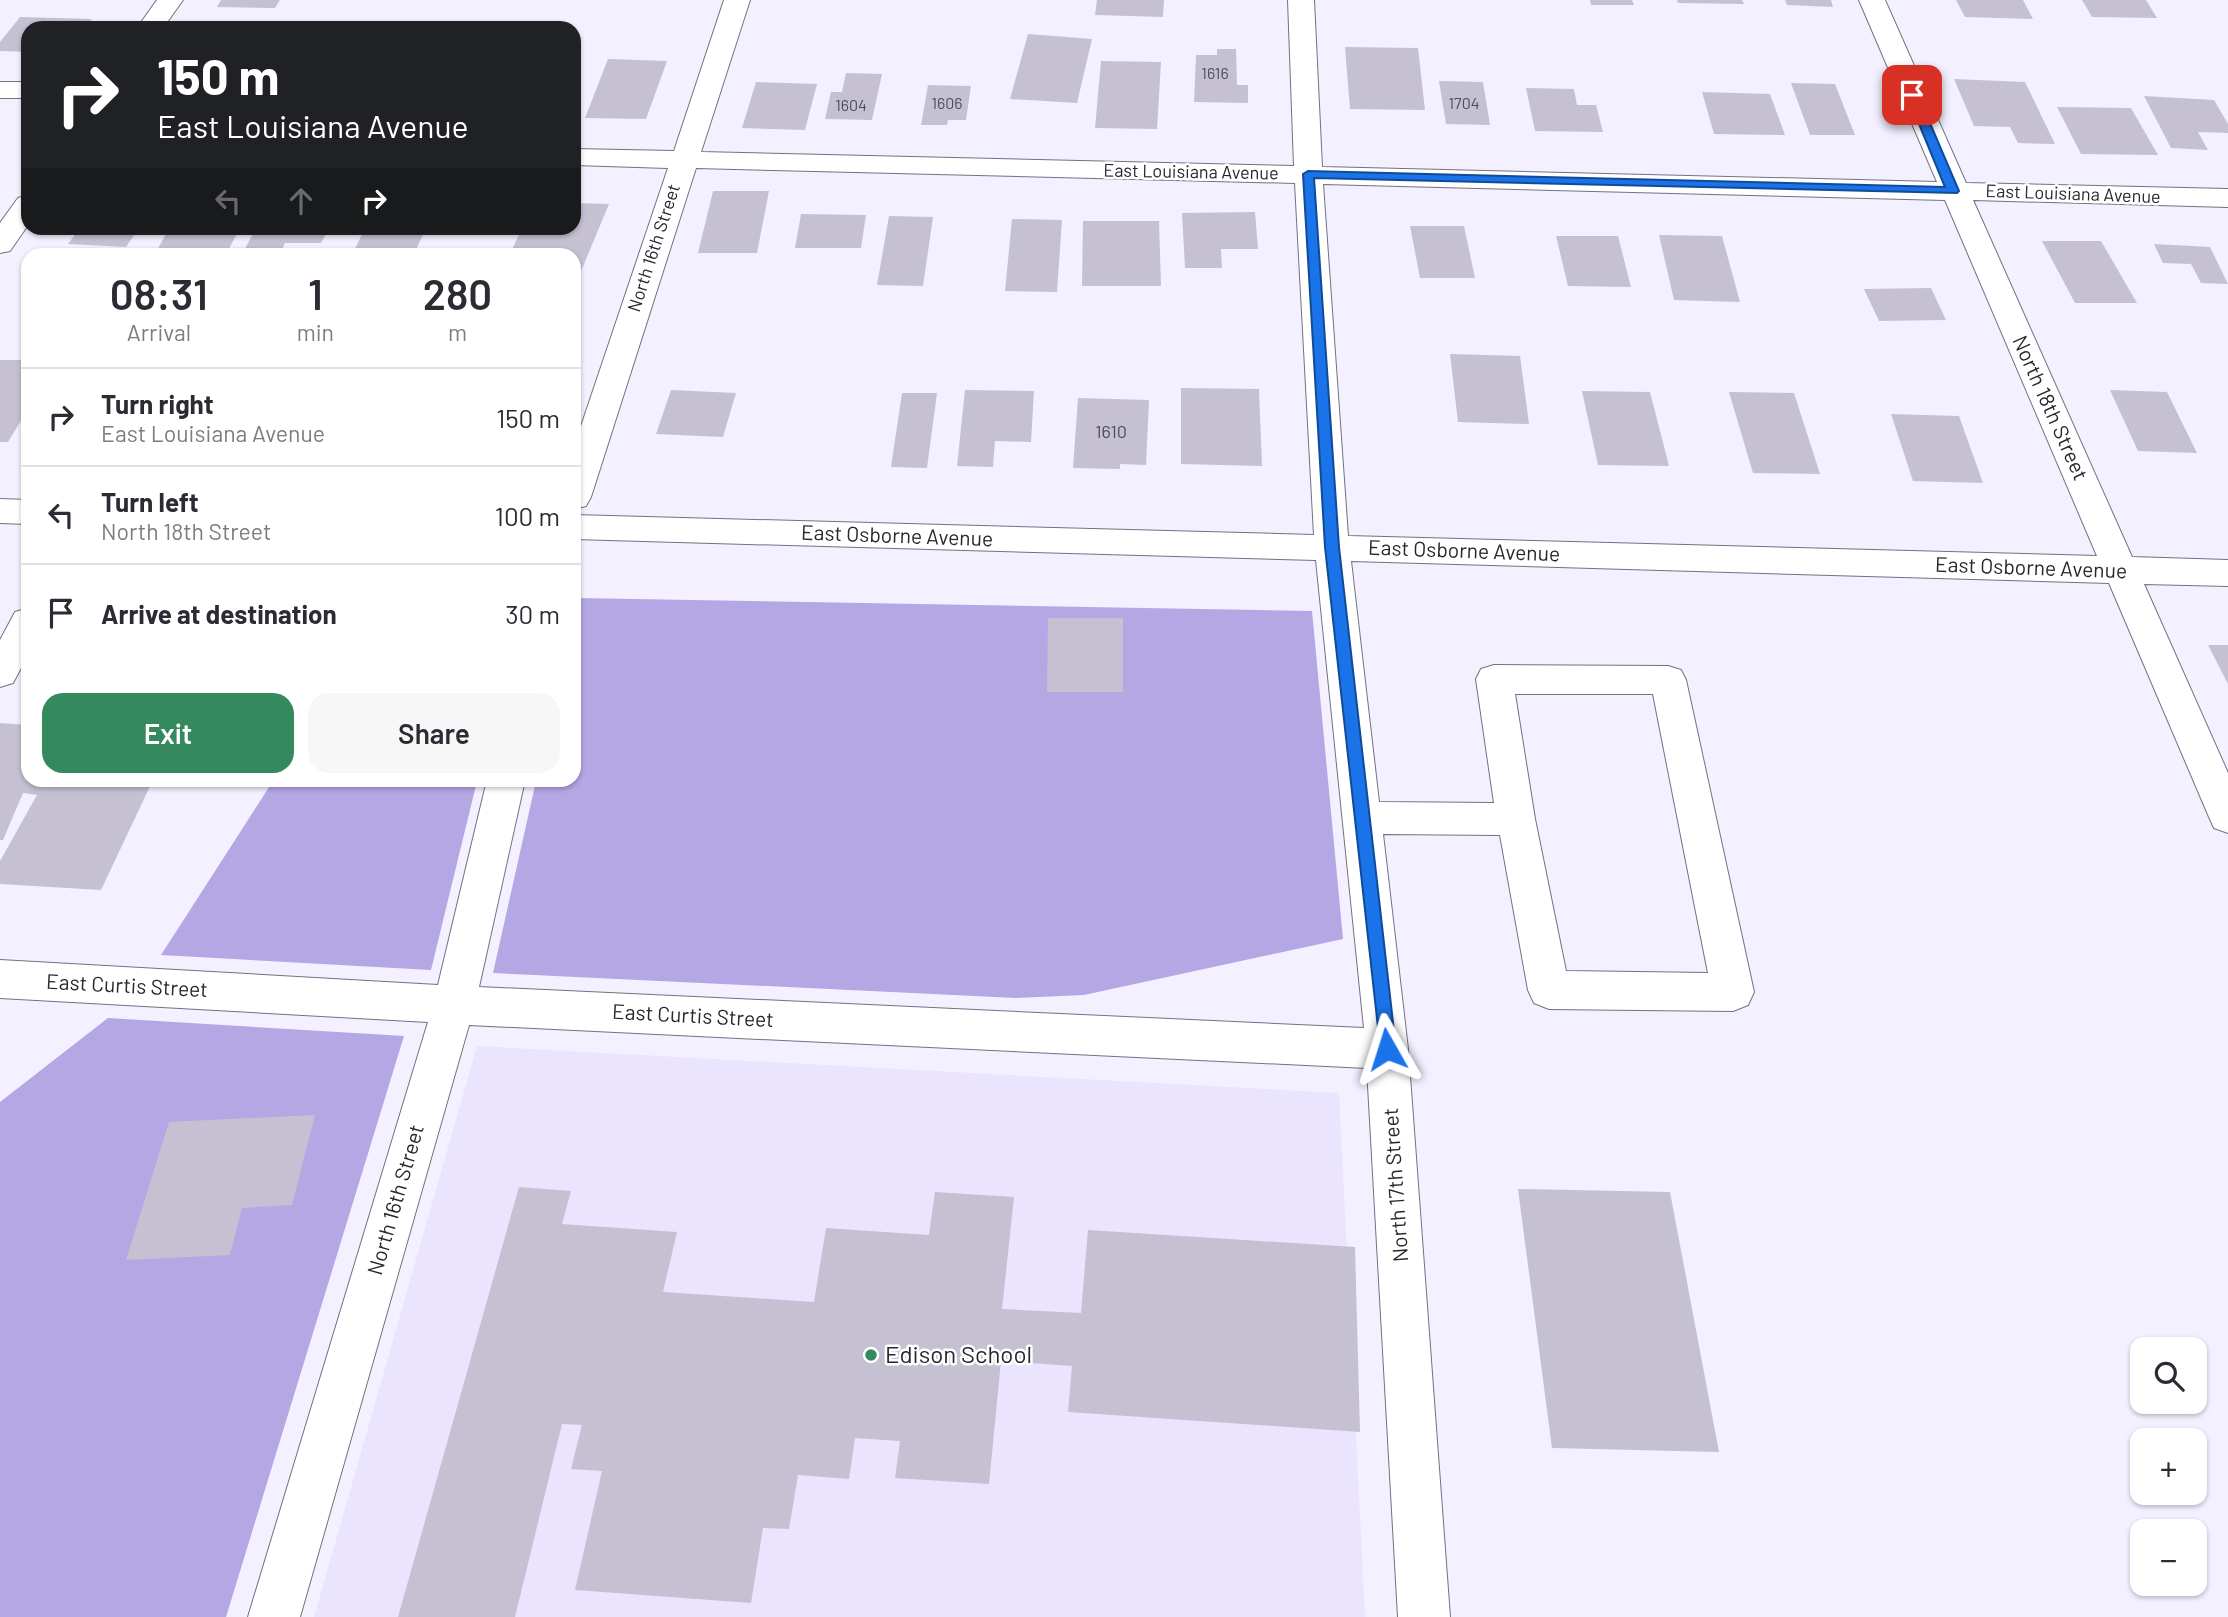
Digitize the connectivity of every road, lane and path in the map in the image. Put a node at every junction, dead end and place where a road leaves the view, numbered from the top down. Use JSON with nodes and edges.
{"nodes":[{"id":1,"x":170,"y":0,"type":"edge"},
{"id":2,"x":737,"y":0,"type":"edge"},
{"id":3,"x":1301,"y":0,"type":"edge"},
{"id":4,"x":1872,"y":0,"type":"edge"},
{"id":5,"x":155,"y":21,"type":"edge"},
{"id":6,"x":0,"y":90,"type":"edge"},
{"id":7,"x":21,"y":90,"type":"edge"},
{"id":8,"x":581,"y":157,"type":"edge"},
{"id":9,"x":683,"y":159,"type":"junction"},
{"id":10,"x":1308,"y":174,"type":"junction"},
{"id":11,"x":1953,"y":191,"type":"junction"},
{"id":12,"x":2228,"y":198,"type":"edge"},
{"id":13,"x":21,"y":214,"type":"edge"},
{"id":14,"x":0,"y":244,"type":"edge"},
{"id":15,"x":581,"y":475,"type":"edge"},
{"id":16,"x":0,"y":511,"type":"edge"},
{"id":17,"x":21,"y":512,"type":"edge"},
{"id":18,"x":581,"y":527,"type":"edge"},
{"id":19,"x":1332,"y":547,"type":"junction"},
{"id":20,"x":2122,"y":570,"type":"junction"},
{"id":21,"x":2228,"y":573,"type":"edge"},
{"id":22,"x":21,"y":635,"type":"edge"},
{"id":23,"x":0,"y":674,"type":"edge"},
{"id":24,"x":21,"y":675,"type":"edge"},
{"id":25,"x":504,"y":787,"type":"edge"},
{"id":26,"x":2228,"y":817,"type":"edge"},
{"id":27,"x":1362,"y":818,"type":"junction"},
{"id":28,"x":1517,"y":819,"type":"junction"},
{"id":29,"x":0,"y":979,"type":"edge"},
{"id":30,"x":454,"y":1005,"type":"junction"},
{"id":31,"x":1387,"y":1049,"type":"junction"},
{"id":32,"x":274,"y":1617,"type":"edge"},
{"id":33,"x":1423,"y":1617,"type":"edge"}],
"edges":[{"from":1,"to":5,"type":"street"},
{"from":2,"to":9,"type":"street","name":"North 16th Street"},
{"from":3,"to":10,"type":"street","name":"North 17th Street"},
{"from":4,"to":11,"type":"street","name":"North 18th Street"},
{"from":6,"to":7,"type":"street"},
{"from":8,"to":9,"type":"street","name":"East Louisiana Avenue"},
{"from":9,"to":10,"type":"street","name":"East Louisiana Avenue"},
{"from":9,"to":15,"type":"street","name":"North 16th Street"},
{"from":10,"to":11,"type":"street","name":"East Louisiana Avenue"},
{"from":10,"to":19,"type":"street","name":"North 17th Street"},
{"from":11,"to":12,"type":"street","name":"East Louisiana Avenue"},
{"from":11,"to":20,"type":"street","name":"North 18th Street"},
{"from":13,"to":14,"type":"street"},
{"from":16,"to":17,"type":"street"},
{"from":18,"to":19,"type":"street","name":"East Osborne Avenue"},
{"from":19,"to":20,"type":"street","name":"East Osborne Avenue"},
{"from":19,"to":27,"type":"street","name":"North 17th Street"},
{"from":20,"to":21,"type":"street","name":"East Osborne Avenue"},
{"from":20,"to":26,"type":"street","name":"North 18th Street"},
{"from":22,"to":23,"type":"street"},
{"from":23,"to":24,"type":"street"},
{"from":25,"to":30,"type":"street","name":"North 16th Street"},
{"from":27,"to":28,"type":"street"},
{"from":27,"to":31,"type":"street","name":"North 17th Street"},
{"from":28,"to":28,"type":"street"},
{"from":29,"to":30,"type":"street","name":"East Curtis Street"},
{"from":30,"to":31,"type":"street","name":"East Curtis Street"},
{"from":30,"to":32,"type":"street","name":"North 16th Street"},
{"from":31,"to":33,"type":"street","name":"North 17th Street"}]}
